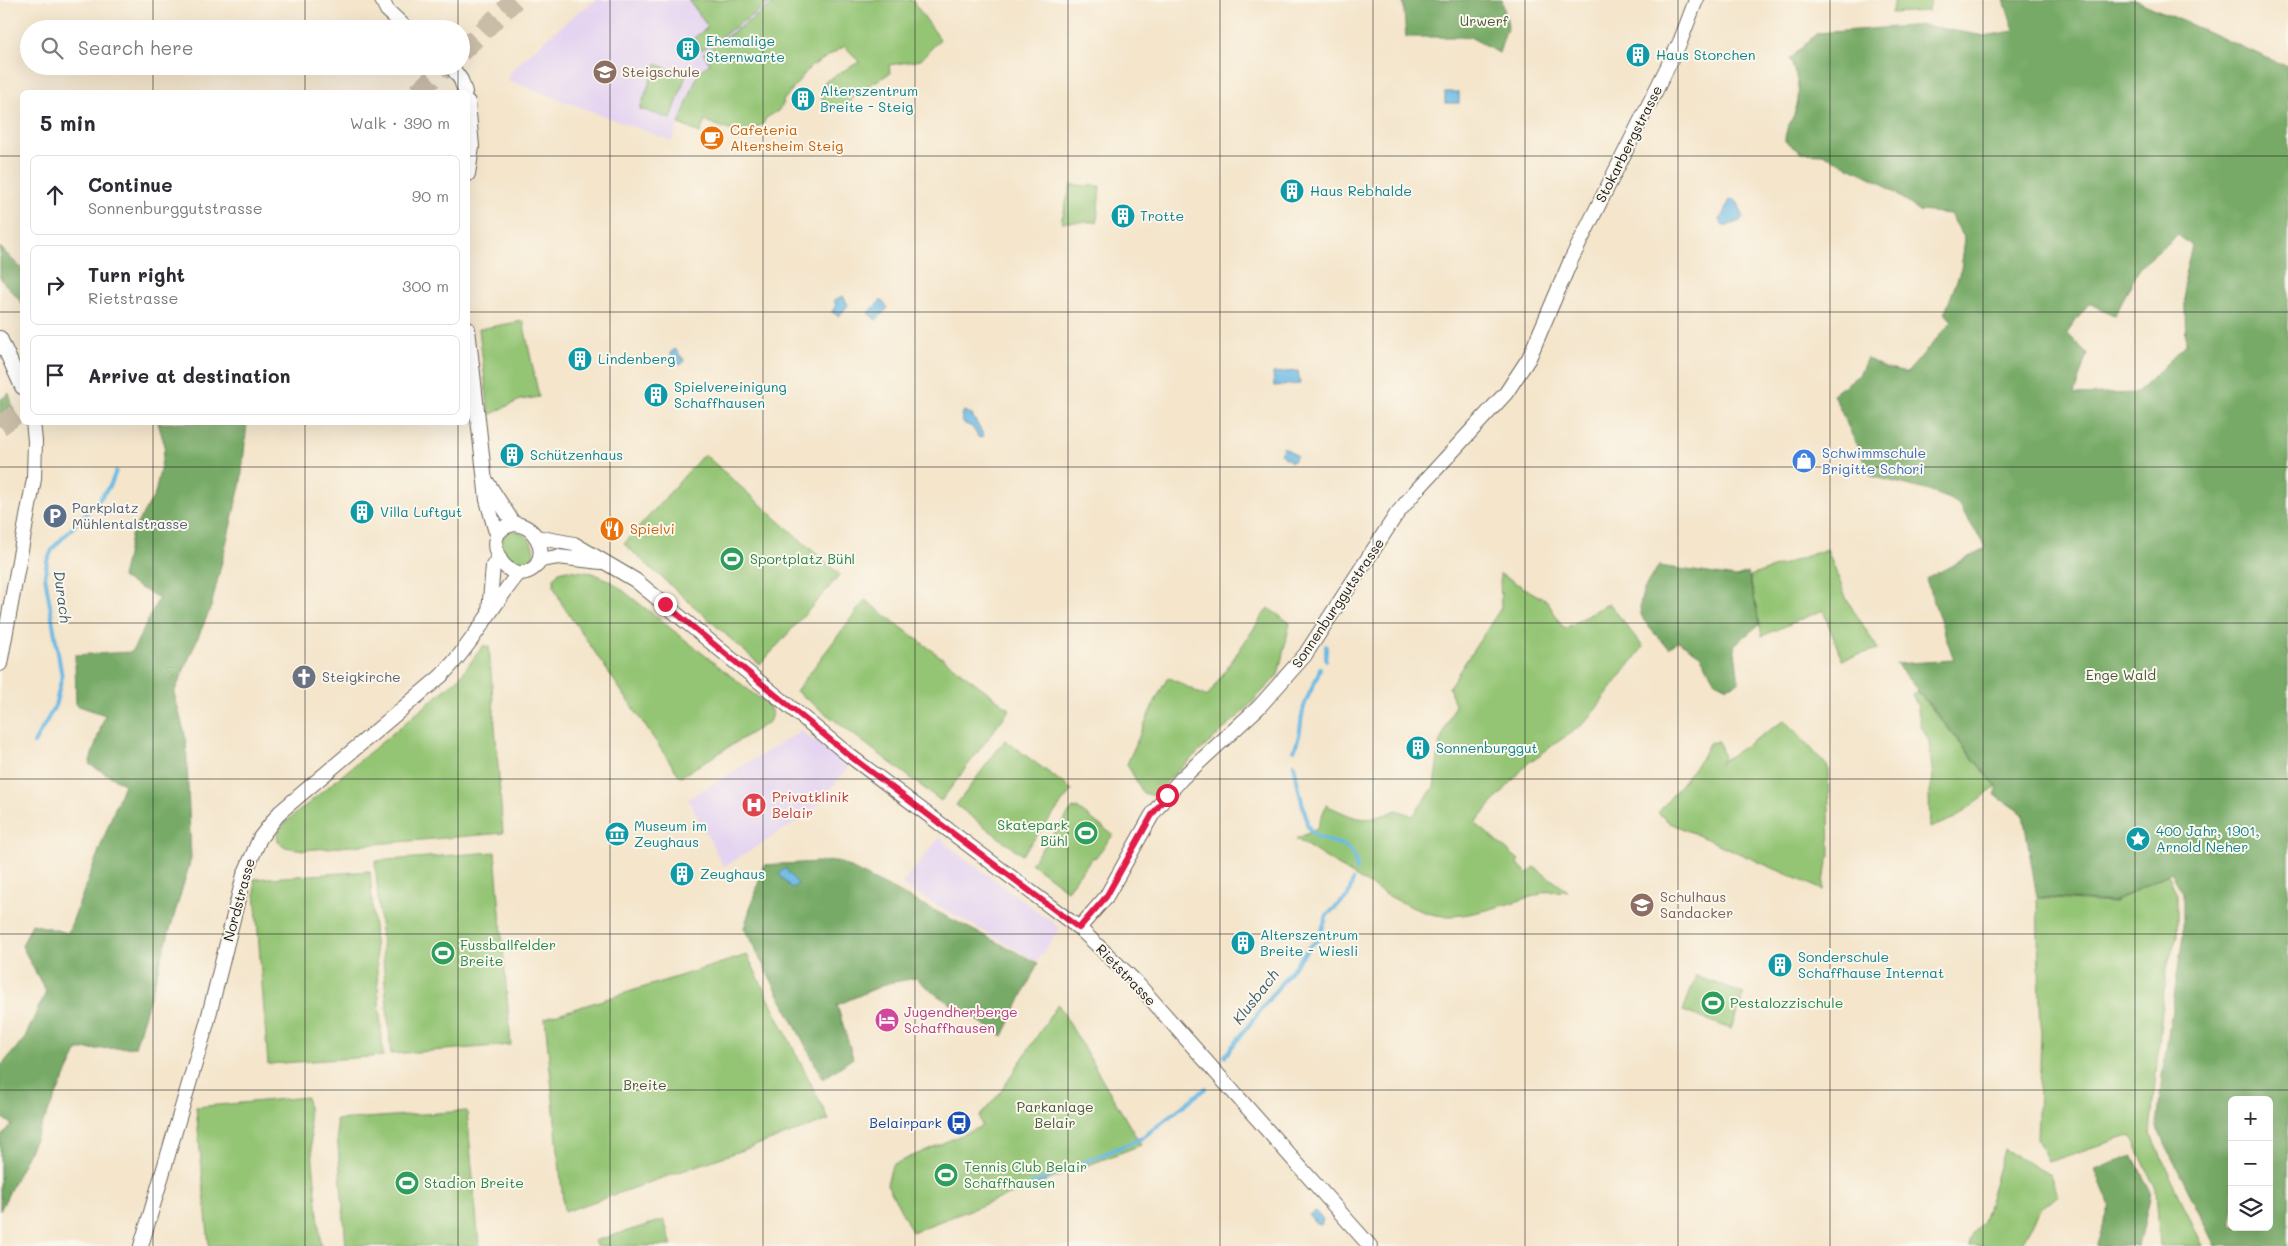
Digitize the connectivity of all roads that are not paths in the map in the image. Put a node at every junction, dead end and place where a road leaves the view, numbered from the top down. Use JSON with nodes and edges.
{"nodes":[{"id":1,"x":382,"y":0,"type":"edge"},
{"id":2,"x":1696,"y":0,"type":"edge"},
{"id":3,"x":398,"y":20,"type":"edge"},
{"id":4,"x":457,"y":75,"type":"edge"},
{"id":5,"x":464,"y":90,"type":"edge"},
{"id":6,"x":470,"y":124,"type":"edge"},
{"id":7,"x":470,"y":160,"type":"edge"},
{"id":8,"x":1571,"y":260,"type":"joint"},
{"id":9,"x":0,"y":338,"type":"edge"},
{"id":10,"x":470,"y":347,"type":"edge"},
{"id":11,"x":20,"y":383,"type":"edge"},
{"id":12,"x":33,"y":425,"type":"edge"},
{"id":13,"x":485,"y":479,"type":"junction"},
{"id":14,"x":514,"y":524,"type":"junction"},
{"id":15,"x":498,"y":532,"type":"junction"},
{"id":16,"x":536,"y":536,"type":"junction"},
{"id":17,"x":499,"y":557,"type":"junction"},
{"id":18,"x":540,"y":560,"type":"junction"},
{"id":19,"x":606,"y":563,"type":"junction"},
{"id":20,"x":518,"y":574,"type":"junction"},
{"id":21,"x":489,"y":612,"type":"junction"},
{"id":22,"x":0,"y":664,"type":"edge"},
{"id":23,"x":1079,"y":928,"type":"junction"},
{"id":24,"x":141,"y":1246,"type":"edge"},
{"id":25,"x":1370,"y":1246,"type":"edge"}],
"edges":[{"from":1,"to":3,"type":"street"},
{"from":2,"to":8,"type":"street","name":"Stokarbergstrasse"},
{"from":4,"to":5,"type":"street"},
{"from":6,"to":7,"type":"street"},
{"from":8,"to":23,"type":"street","name":"Sonnenburggutstrasse"},
{"from":9,"to":11,"type":"street"},
{"from":10,"to":13,"type":"street"},
{"from":12,"to":22,"type":"street"},
{"from":13,"to":14,"type":"street"},
{"from":13,"to":15,"type":"street"},
{"from":14,"to":15,"type":"street"},
{"from":14,"to":16,"type":"street"},
{"from":15,"to":17,"type":"street"},
{"from":16,"to":18,"type":"street"},
{"from":16,"to":19,"type":"street","name":"Rietstrasse"},
{"from":17,"to":20,"type":"street"},
{"from":17,"to":21,"type":"street"},
{"from":18,"to":19,"type":"street","name":"Rietstrasse"},
{"from":18,"to":20,"type":"street"},
{"from":19,"to":23,"type":"street","name":"Rietstrasse"},
{"from":20,"to":21,"type":"street","name":"Nordstrasse"},
{"from":21,"to":24,"type":"street","name":"Nordstrasse"},
{"from":23,"to":25,"type":"street","name":"Rietstrasse"}]}
